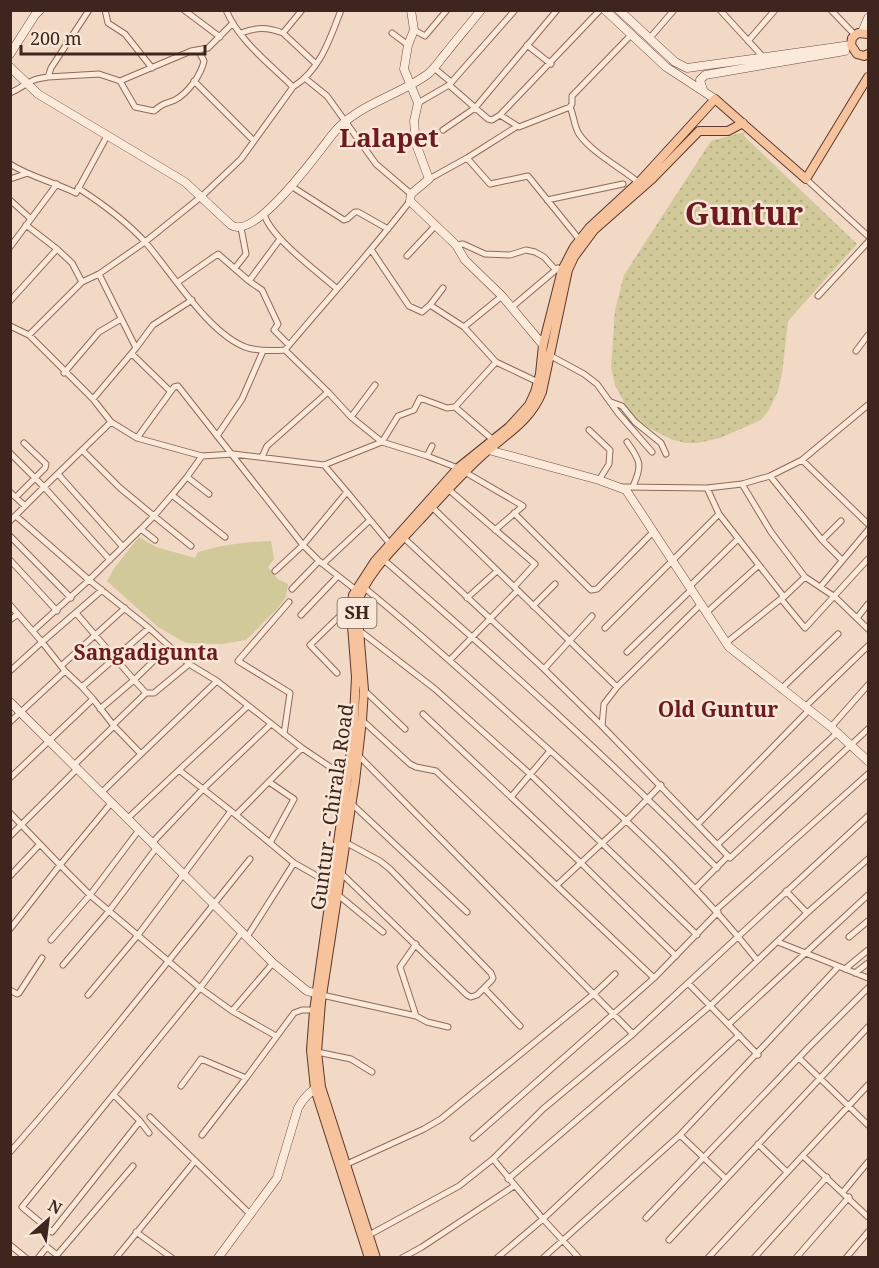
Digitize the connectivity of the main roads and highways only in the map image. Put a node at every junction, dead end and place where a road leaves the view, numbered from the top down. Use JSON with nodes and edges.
{"nodes":[{"id":1,"x":862,"y":33,"type":"edge"},
{"id":2,"x":868,"y":55,"type":"edge"},
{"id":3,"x":868,"y":77,"type":"edge"},
{"id":4,"x":743,"y":123,"type":"junction"},
{"id":5,"x":485,"y":449,"type":"junction"},
{"id":6,"x":461,"y":470,"type":"junction"},
{"id":7,"x":360,"y":587,"type":"junction"},
{"id":8,"x":319,"y":995,"type":"junction"},
{"id":9,"x":318,"y":1088,"type":"junction"},
{"id":10,"x":369,"y":1257,"type":"edge"},
{"id":11,"x":376,"y":1257,"type":"edge"}],
"edges":[{"from":1,"to":2,"type":"main road"},
{"from":3,"to":4,"type":"main road"},
{"from":4,"to":5,"type":"main road","name":"Guntur - Chirala Road","number":"SH"},
{"from":4,"to":5,"type":"main road","name":"Guntur - Chirala Road","number":"SH"},
{"from":5,"to":6,"type":"main road","name":"Guntur - Chirala Road","number":"SH"},
{"from":6,"to":7,"type":"main road","name":"Guntur - Chirala Road","number":"SH"},
{"from":6,"to":7,"type":"main road","name":"Guntur - Chirala Road","number":"SH"},
{"from":7,"to":8,"type":"main road","name":"Guntur - Chirala Road","number":"SH"},
{"from":7,"to":8,"type":"main road","name":"Guntur - Chirala Road","number":"SH"},
{"from":8,"to":9,"type":"main road","name":"Guntur - Chirala Road","number":"SH"},
{"from":8,"to":9,"type":"main road","name":"Guntur - Chirala Road","number":"SH"},
{"from":9,"to":10,"type":"main road","name":"Guntur - Chirala Road","number":"SH"},
{"from":9,"to":11,"type":"main road","name":"Guntur - Chirala Road","number":"SH"}]}
